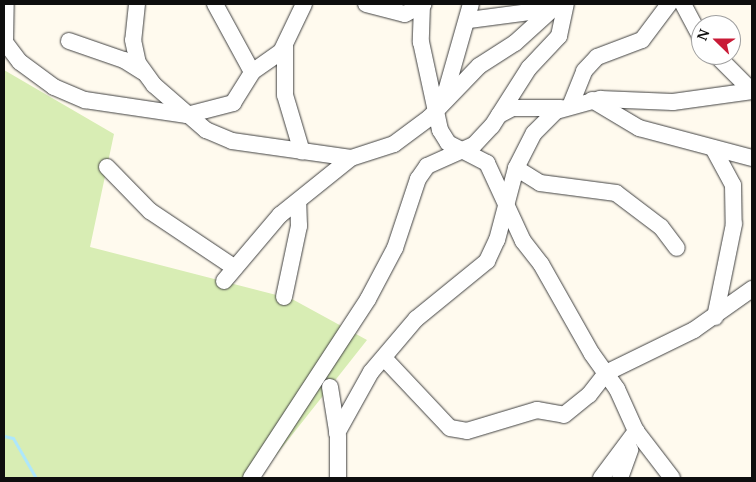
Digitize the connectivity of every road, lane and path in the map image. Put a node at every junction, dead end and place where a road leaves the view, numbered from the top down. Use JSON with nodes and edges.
{"nodes":[{"id":1,"x":6,"y":4,"type":"edge"},
{"id":2,"x":137,"y":4,"type":"edge"},
{"id":3,"x":215,"y":4,"type":"edge"},
{"id":4,"x":304,"y":4,"type":"edge"},
{"id":5,"x":366,"y":4,"type":"edge"},
{"id":6,"x":423,"y":4,"type":"edge"},
{"id":7,"x":669,"y":4,"type":"edge"},
{"id":8,"x":683,"y":4,"type":"edge"},
{"id":9,"x":559,"y":5,"type":"edge"},
{"id":10,"x":470,"y":12,"type":"edge"},
{"id":11,"x":691,"y":19,"type":"edge"},
{"id":12,"x":69,"y":41,"type":"dead end"},
{"id":13,"x":4,"y":42,"type":"edge"},
{"id":14,"x":285,"y":45,"type":"junction"},
{"id":15,"x":726,"y":65,"type":"edge"},
{"id":16,"x":252,"y":72,"type":"junction"},
{"id":17,"x":145,"y":74,"type":"junction"},
{"id":18,"x":32,"y":80,"type":"junction"},
{"id":19,"x":752,"y":91,"type":"edge"},
{"id":20,"x":50,"y":97,"type":"dead end"},
{"id":21,"x":592,"y":100,"type":"junction"},
{"id":22,"x":566,"y":106,"type":"junction"},
{"id":23,"x":438,"y":109,"type":"junction"},
{"id":24,"x":187,"y":115,"type":"junction"},
{"id":25,"x":499,"y":115,"type":"junction"},
{"id":26,"x":713,"y":148,"type":"junction"},
{"id":27,"x":464,"y":150,"type":"junction"},
{"id":28,"x":302,"y":152,"type":"junction"},
{"id":29,"x":352,"y":158,"type":"junction"},
{"id":30,"x":752,"y":158,"type":"edge"},
{"id":31,"x":107,"y":167,"type":"dead end"},
{"id":32,"x":516,"y":168,"type":"junction"},
{"id":33,"x":298,"y":202,"type":"junction"},
{"id":34,"x":506,"y":206,"type":"junction"},
{"id":35,"x":677,"y":248,"type":"dead end"},
{"id":36,"x":235,"y":268,"type":"junction"},
{"id":37,"x":224,"y":281,"type":"dead end"},
{"id":38,"x":752,"y":289,"type":"edge"},
{"id":39,"x":284,"y":297,"type":"dead end"},
{"id":40,"x":715,"y":317,"type":"junction"},
{"id":41,"x":384,"y":358,"type":"junction"},
{"id":42,"x":606,"y":374,"type":"junction"},
{"id":43,"x":330,"y":387,"type":"dead end"},
{"id":44,"x":636,"y":431,"type":"junction"},
{"id":45,"x":337,"y":433,"type":"junction"},
{"id":46,"x":250,"y":478,"type":"edge"},
{"id":47,"x":338,"y":478,"type":"edge"},
{"id":48,"x":601,"y":478,"type":"edge"},
{"id":49,"x":620,"y":478,"type":"edge"},
{"id":50,"x":672,"y":478,"type":"edge"}],
"edges":[{"from":1,"to":13,"type":"street"},
{"from":2,"to":17,"type":"street"},
{"from":3,"to":16,"type":"street"},
{"from":4,"to":14,"type":"street"},
{"from":5,"to":6,"type":"street"},
{"from":6,"to":23,"type":"street"},
{"from":7,"to":22,"type":"street"},
{"from":8,"to":11,"type":"street"},
{"from":9,"to":10,"type":"street"},
{"from":9,"to":23,"type":"street"},
{"from":9,"to":25,"type":"street"},
{"from":10,"to":23,"type":"street"},
{"from":12,"to":17,"type":"street"},
{"from":13,"to":18,"type":"street"},
{"from":14,"to":16,"type":"street"},
{"from":14,"to":28,"type":"street"},
{"from":15,"to":19,"type":"street"},
{"from":16,"to":24,"type":"street"},
{"from":17,"to":24,"type":"street"},
{"from":18,"to":20,"type":"street"},
{"from":18,"to":24,"type":"street"},
{"from":19,"to":21,"type":"street"},
{"from":21,"to":22,"type":"street"},
{"from":21,"to":26,"type":"street"},
{"from":22,"to":25,"type":"street"},
{"from":22,"to":32,"type":"street"},
{"from":23,"to":27,"type":"street"},
{"from":23,"to":29,"type":"street"},
{"from":24,"to":28,"type":"street"},
{"from":25,"to":27,"type":"street"},
{"from":26,"to":30,"type":"street"},
{"from":26,"to":40,"type":"street"},
{"from":27,"to":34,"type":"street"},
{"from":27,"to":46,"type":"street"},
{"from":28,"to":29,"type":"street"},
{"from":29,"to":33,"type":"street"},
{"from":31,"to":36,"type":"street"},
{"from":32,"to":34,"type":"street"},
{"from":32,"to":35,"type":"street"},
{"from":33,"to":36,"type":"street"},
{"from":33,"to":39,"type":"street"},
{"from":34,"to":41,"type":"street"},
{"from":34,"to":42,"type":"street"},
{"from":36,"to":37,"type":"street"},
{"from":38,"to":40,"type":"street"},
{"from":40,"to":42,"type":"street"},
{"from":41,"to":42,"type":"street"},
{"from":41,"to":45,"type":"street"},
{"from":42,"to":44,"type":"street"},
{"from":43,"to":45,"type":"street"},
{"from":44,"to":48,"type":"street"},
{"from":44,"to":49,"type":"street"},
{"from":44,"to":50,"type":"street"},
{"from":45,"to":47,"type":"street"}]}
